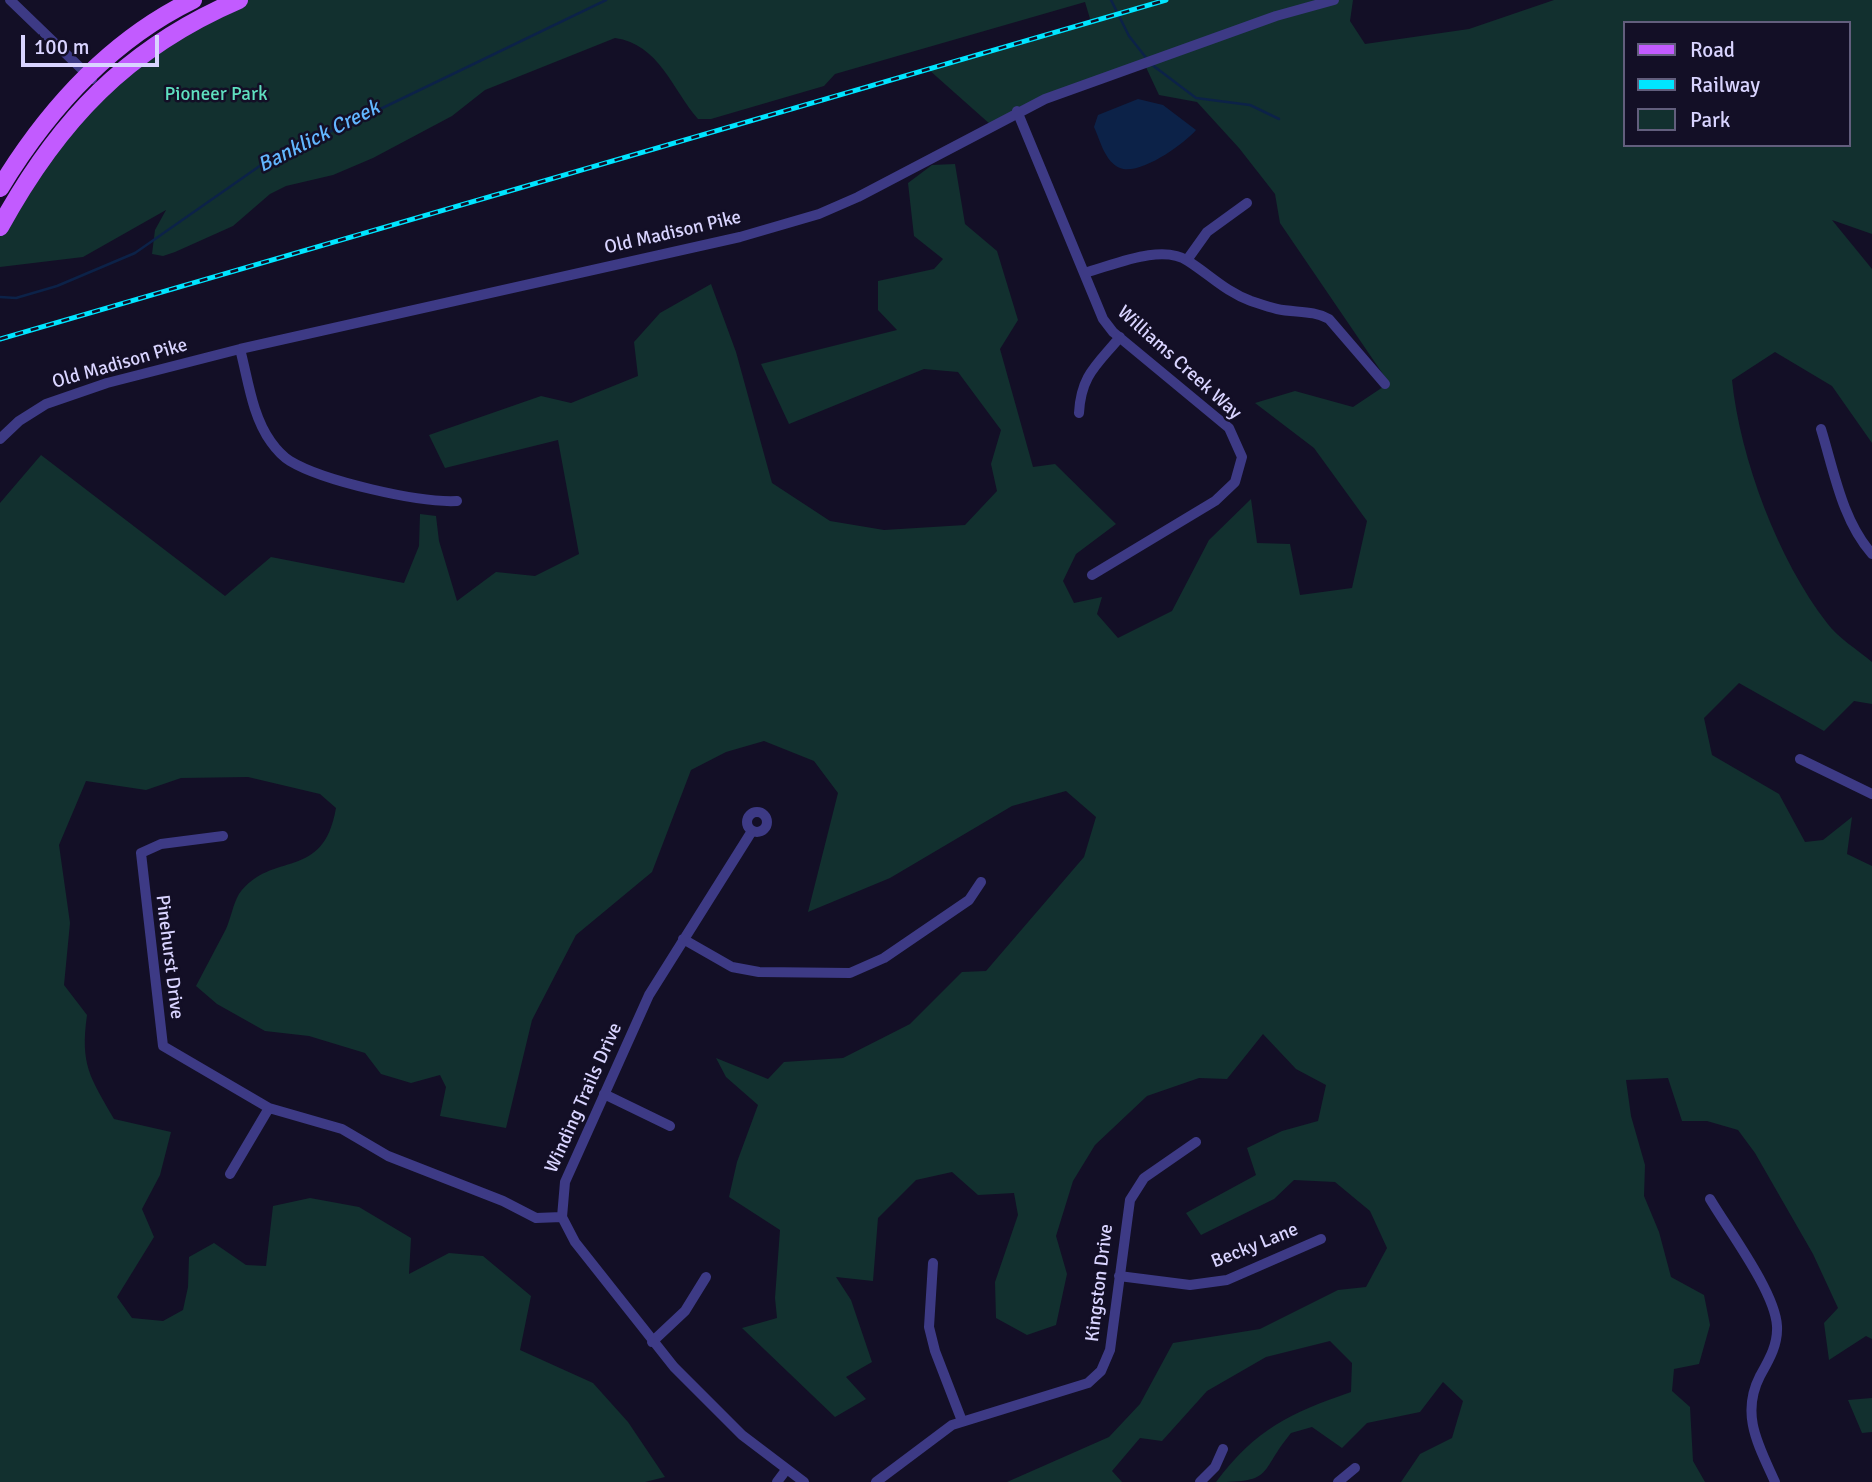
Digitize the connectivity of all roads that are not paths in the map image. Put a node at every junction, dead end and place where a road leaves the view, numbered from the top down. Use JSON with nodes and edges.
{"nodes":[{"id":1,"x":10,"y":0,"type":"edge"},
{"id":2,"x":193,"y":0,"type":"edge"},
{"id":3,"x":239,"y":0,"type":"edge"},
{"id":4,"x":1334,"y":0,"type":"edge"},
{"id":5,"x":87,"y":74,"type":"junction"},
{"id":6,"x":102,"y":88,"type":"junction"},
{"id":7,"x":1017,"y":111,"type":"junction"},
{"id":8,"x":0,"y":188,"type":"edge"},
{"id":9,"x":1247,"y":203,"type":"dead end"},
{"id":10,"x":2,"y":223,"type":"edge"},
{"id":11,"x":1186,"y":260,"type":"junction"},
{"id":12,"x":1084,"y":273,"type":"junction"},
{"id":13,"x":1120,"y":337,"type":"junction"},
{"id":14,"x":240,"y":349,"type":"junction"},
{"id":15,"x":1385,"y":383,"type":"dead end"},
{"id":16,"x":1079,"y":413,"type":"dead end"},
{"id":17,"x":1821,"y":429,"type":"dead end"},
{"id":18,"x":0,"y":439,"type":"edge"},
{"id":19,"x":457,"y":501,"type":"dead end"},
{"id":20,"x":1872,"y":554,"type":"edge"},
{"id":21,"x":1092,"y":575,"type":"dead end"},
{"id":22,"x":1800,"y":759,"type":"dead end"},
{"id":23,"x":1872,"y":794,"type":"edge"},
{"id":24,"x":752,"y":831,"type":"dead end"},
{"id":25,"x":223,"y":836,"type":"dead end"},
{"id":26,"x":981,"y":882,"type":"dead end"},
{"id":27,"x":683,"y":939,"type":"junction"},
{"id":28,"x":604,"y":1094,"type":"junction"},
{"id":29,"x":269,"y":1108,"type":"junction"},
{"id":30,"x":670,"y":1126,"type":"dead end"},
{"id":31,"x":1196,"y":1142,"type":"dead end"},
{"id":32,"x":230,"y":1174,"type":"dead end"},
{"id":33,"x":1710,"y":1199,"type":"dead end"},
{"id":34,"x":562,"y":1217,"type":"junction"},
{"id":35,"x":1321,"y":1238,"type":"dead end"},
{"id":36,"x":933,"y":1263,"type":"dead end"},
{"id":37,"x":1119,"y":1276,"type":"junction"},
{"id":38,"x":706,"y":1277,"type":"dead end"},
{"id":39,"x":652,"y":1342,"type":"junction"},
{"id":40,"x":962,"y":1421,"type":"junction"},
{"id":41,"x":1223,"y":1449,"type":"dead end"},
{"id":42,"x":1355,"y":1468,"type":"dead end"},
{"id":43,"x":786,"y":1470,"type":"junction"},
{"id":44,"x":778,"y":1482,"type":"edge"},
{"id":45,"x":804,"y":1482,"type":"edge"},
{"id":46,"x":876,"y":1482,"type":"edge"},
{"id":47,"x":1199,"y":1482,"type":"edge"},
{"id":48,"x":1338,"y":1482,"type":"edge"},
{"id":49,"x":1775,"y":1482,"type":"edge"}],
"edges":[{"from":1,"to":5,"type":"street"},
{"from":2,"to":5,"type":"main road"},
{"from":3,"to":6,"type":"main road"},
{"from":4,"to":7,"type":"street","name":"Old Madison Pike"},
{"from":5,"to":6,"type":"street"},
{"from":5,"to":8,"type":"main road"},
{"from":6,"to":10,"type":"main road"},
{"from":7,"to":12,"type":"street","name":"Williams Creek Way"},
{"from":7,"to":14,"type":"street","name":"Old Madison Pike"},
{"from":9,"to":11,"type":"street"},
{"from":11,"to":12,"type":"street"},
{"from":11,"to":15,"type":"street"},
{"from":12,"to":13,"type":"street","name":"Williams Creek Way"},
{"from":13,"to":16,"type":"street"},
{"from":13,"to":21,"type":"street","name":"Williams Creek Way"},
{"from":14,"to":18,"type":"street","name":"Old Madison Pike"},
{"from":14,"to":19,"type":"street"},
{"from":17,"to":20,"type":"street"},
{"from":22,"to":23,"type":"street"},
{"from":24,"to":27,"type":"street","name":"Winding Trails Drive"},
{"from":25,"to":29,"type":"street","name":"Pinehurst Drive"},
{"from":26,"to":27,"type":"street"},
{"from":27,"to":28,"type":"street","name":"Winding Trails Drive"},
{"from":28,"to":30,"type":"street"},
{"from":28,"to":34,"type":"street","name":"Winding Trails Drive"},
{"from":29,"to":32,"type":"street"},
{"from":29,"to":34,"type":"street","name":"Pinehurst Drive"},
{"from":31,"to":37,"type":"street","name":"Kingston Drive"},
{"from":33,"to":49,"type":"street"},
{"from":34,"to":39,"type":"street"},
{"from":35,"to":37,"type":"street","name":"Becky Lane"},
{"from":36,"to":40,"type":"street"},
{"from":37,"to":40,"type":"street","name":"Kingston Drive"},
{"from":38,"to":39,"type":"street"},
{"from":39,"to":43,"type":"street"},
{"from":40,"to":46,"type":"street","name":"Kingston Drive"},
{"from":41,"to":47,"type":"street"},
{"from":42,"to":48,"type":"street"},
{"from":43,"to":44,"type":"street"},
{"from":43,"to":45,"type":"street"}]}
